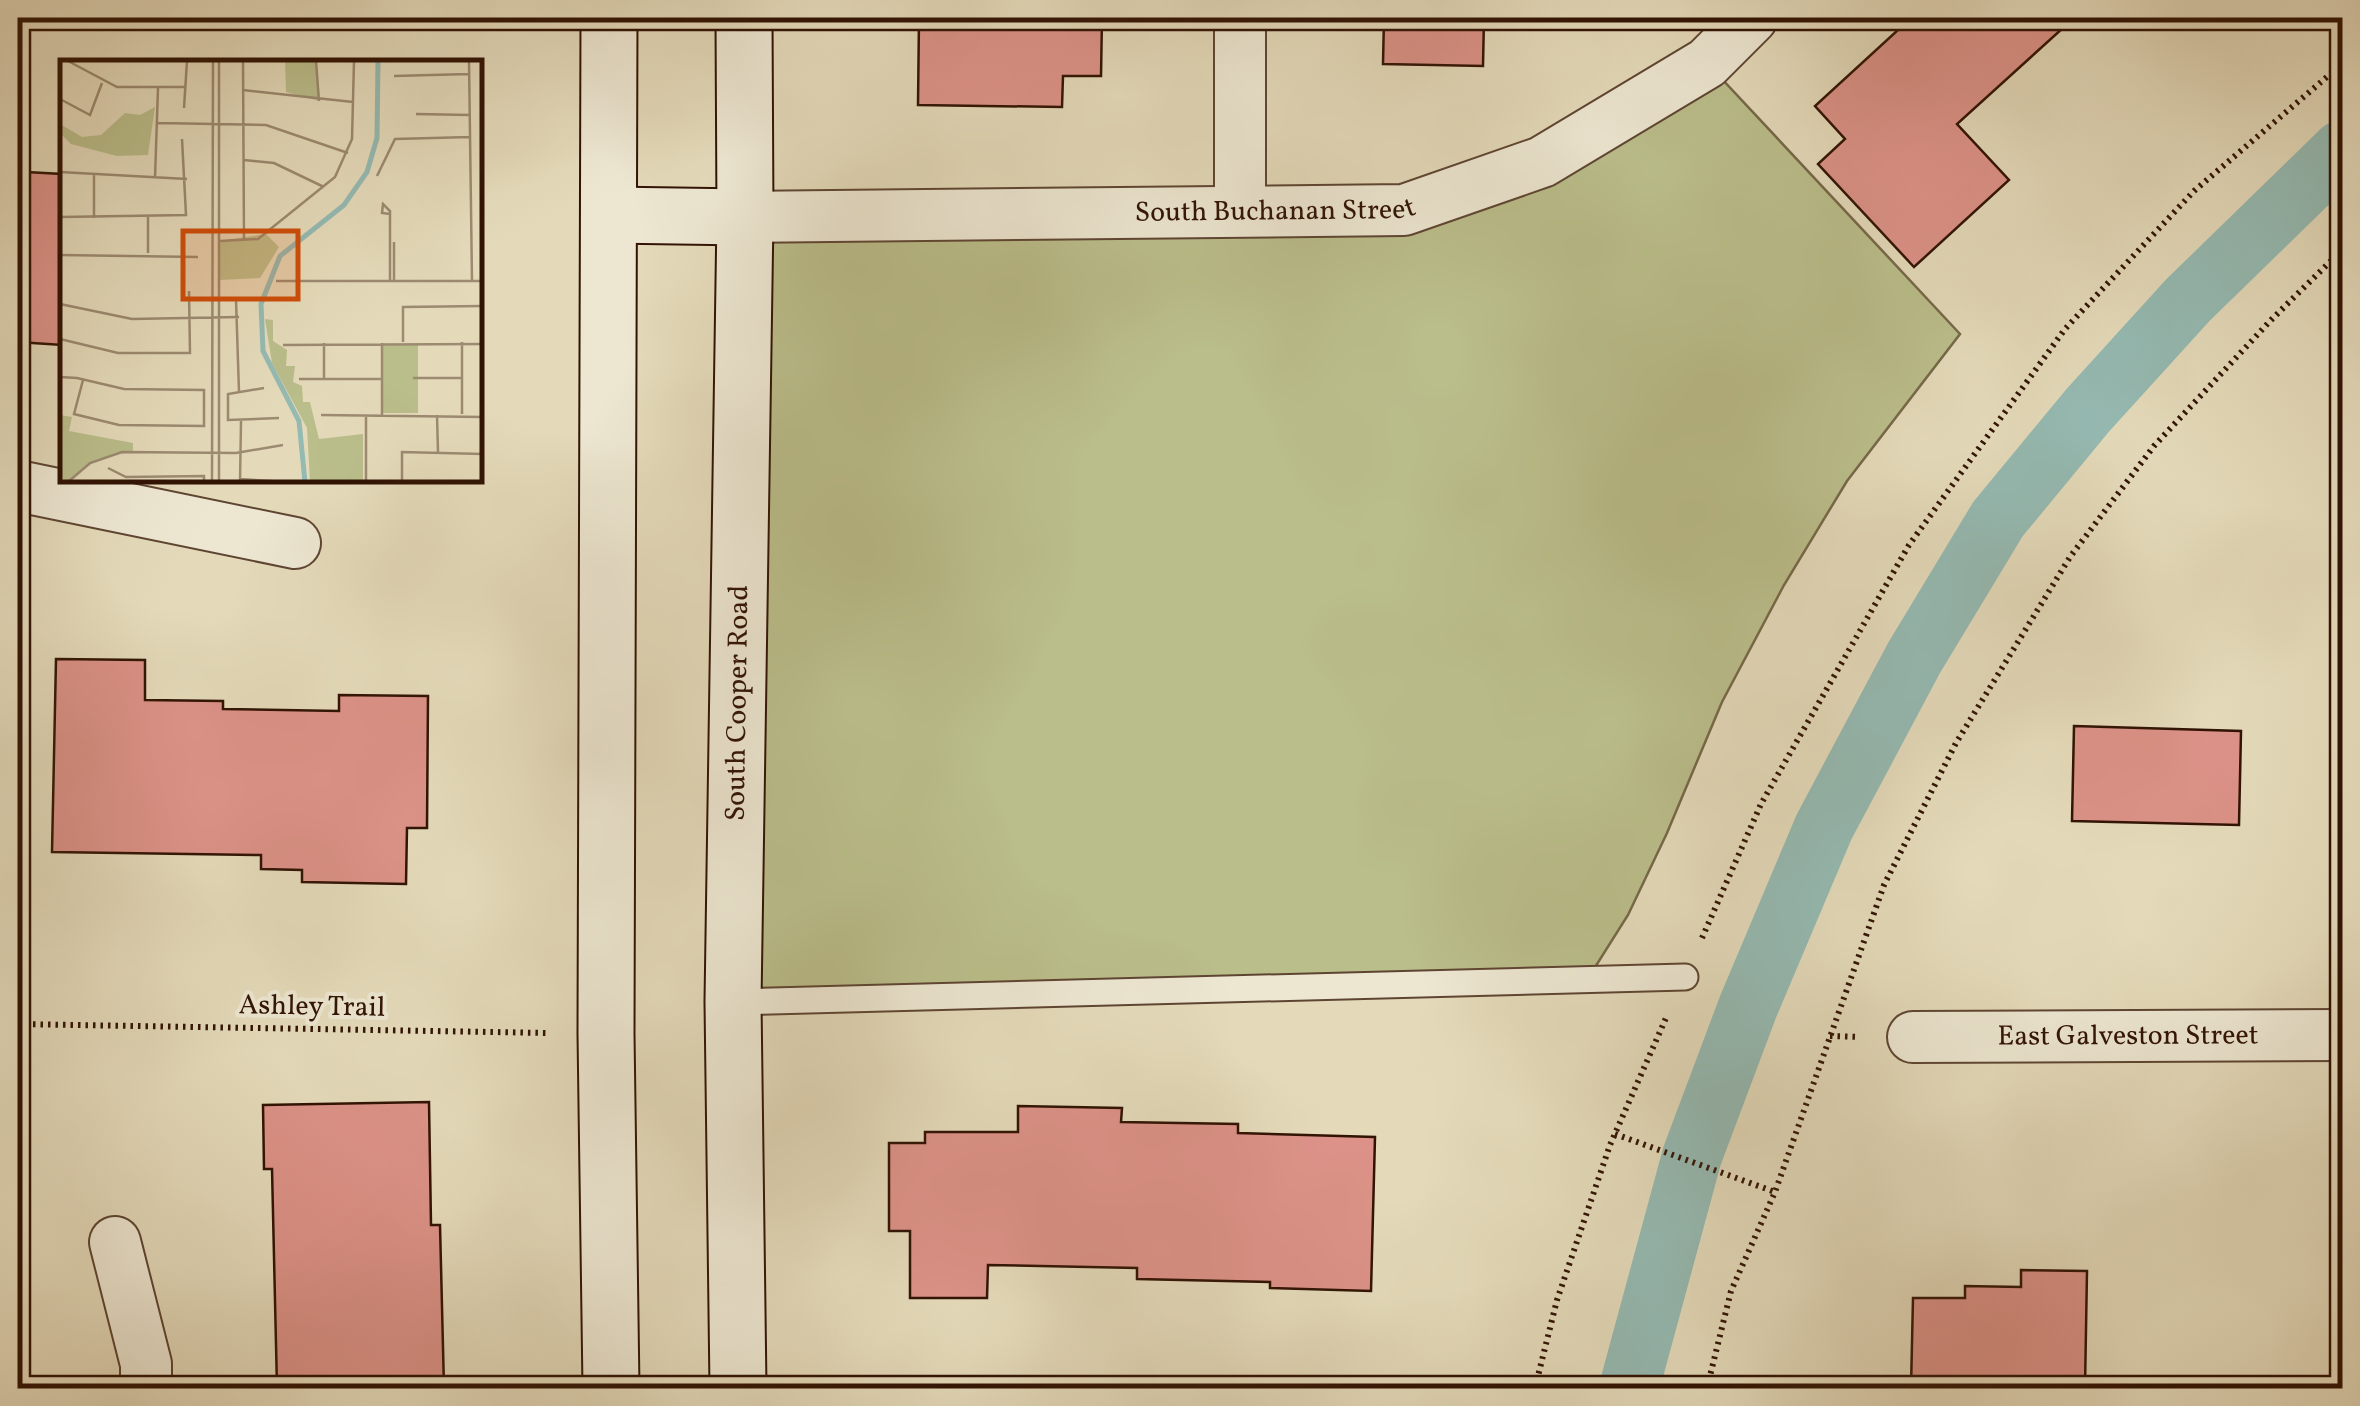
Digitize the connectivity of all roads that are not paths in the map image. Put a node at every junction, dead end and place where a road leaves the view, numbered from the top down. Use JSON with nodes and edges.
{"nodes":[{"id":1,"x":609,"y":18,"type":"edge"},
{"id":2,"x":744,"y":18,"type":"edge"},
{"id":3,"x":1240,"y":18,"type":"edge"},
{"id":4,"x":1752,"y":18,"type":"edge"},
{"id":5,"x":1240,"y":211,"type":"junction"},
{"id":6,"x":610,"y":215,"type":"junction"},
{"id":7,"x":745,"y":217,"type":"junction"},
{"id":8,"x":18,"y":486,"type":"edge"},
{"id":9,"x":295,"y":543,"type":"dead end"},
{"id":10,"x":1684,"y":977,"type":"road end"},
{"id":11,"x":733,"y":1002,"type":"junction"},
{"id":12,"x":2342,"y":1036,"type":"edge"},
{"id":13,"x":1912,"y":1038,"type":"dead end"},
{"id":14,"x":114,"y":1242,"type":"dead end"},
{"id":15,"x":146,"y":1388,"type":"edge"},
{"id":16,"x":610,"y":1388,"type":"edge"},
{"id":17,"x":738,"y":1388,"type":"edge"}],
"edges":[{"from":1,"to":6,"type":"main road"},
{"from":2,"to":7,"type":"main road","name":"South Cooper Road"},
{"from":3,"to":5,"type":"street"},
{"from":4,"to":5,"type":"street","name":"South Buchanan Street"},
{"from":5,"to":7,"type":"street","name":"South Buchanan Street"},
{"from":6,"to":7,"type":"main road"},
{"from":6,"to":16,"type":"main road"},
{"from":7,"to":11,"type":"main road","name":"South Cooper Road"},
{"from":8,"to":9,"type":"street"},
{"from":10,"to":11,"type":"lane"},
{"from":11,"to":17,"type":"main road","name":"South Cooper Road"},
{"from":12,"to":13,"type":"street","name":"East Galveston Street"},
{"from":14,"to":15,"type":"street"}]}
